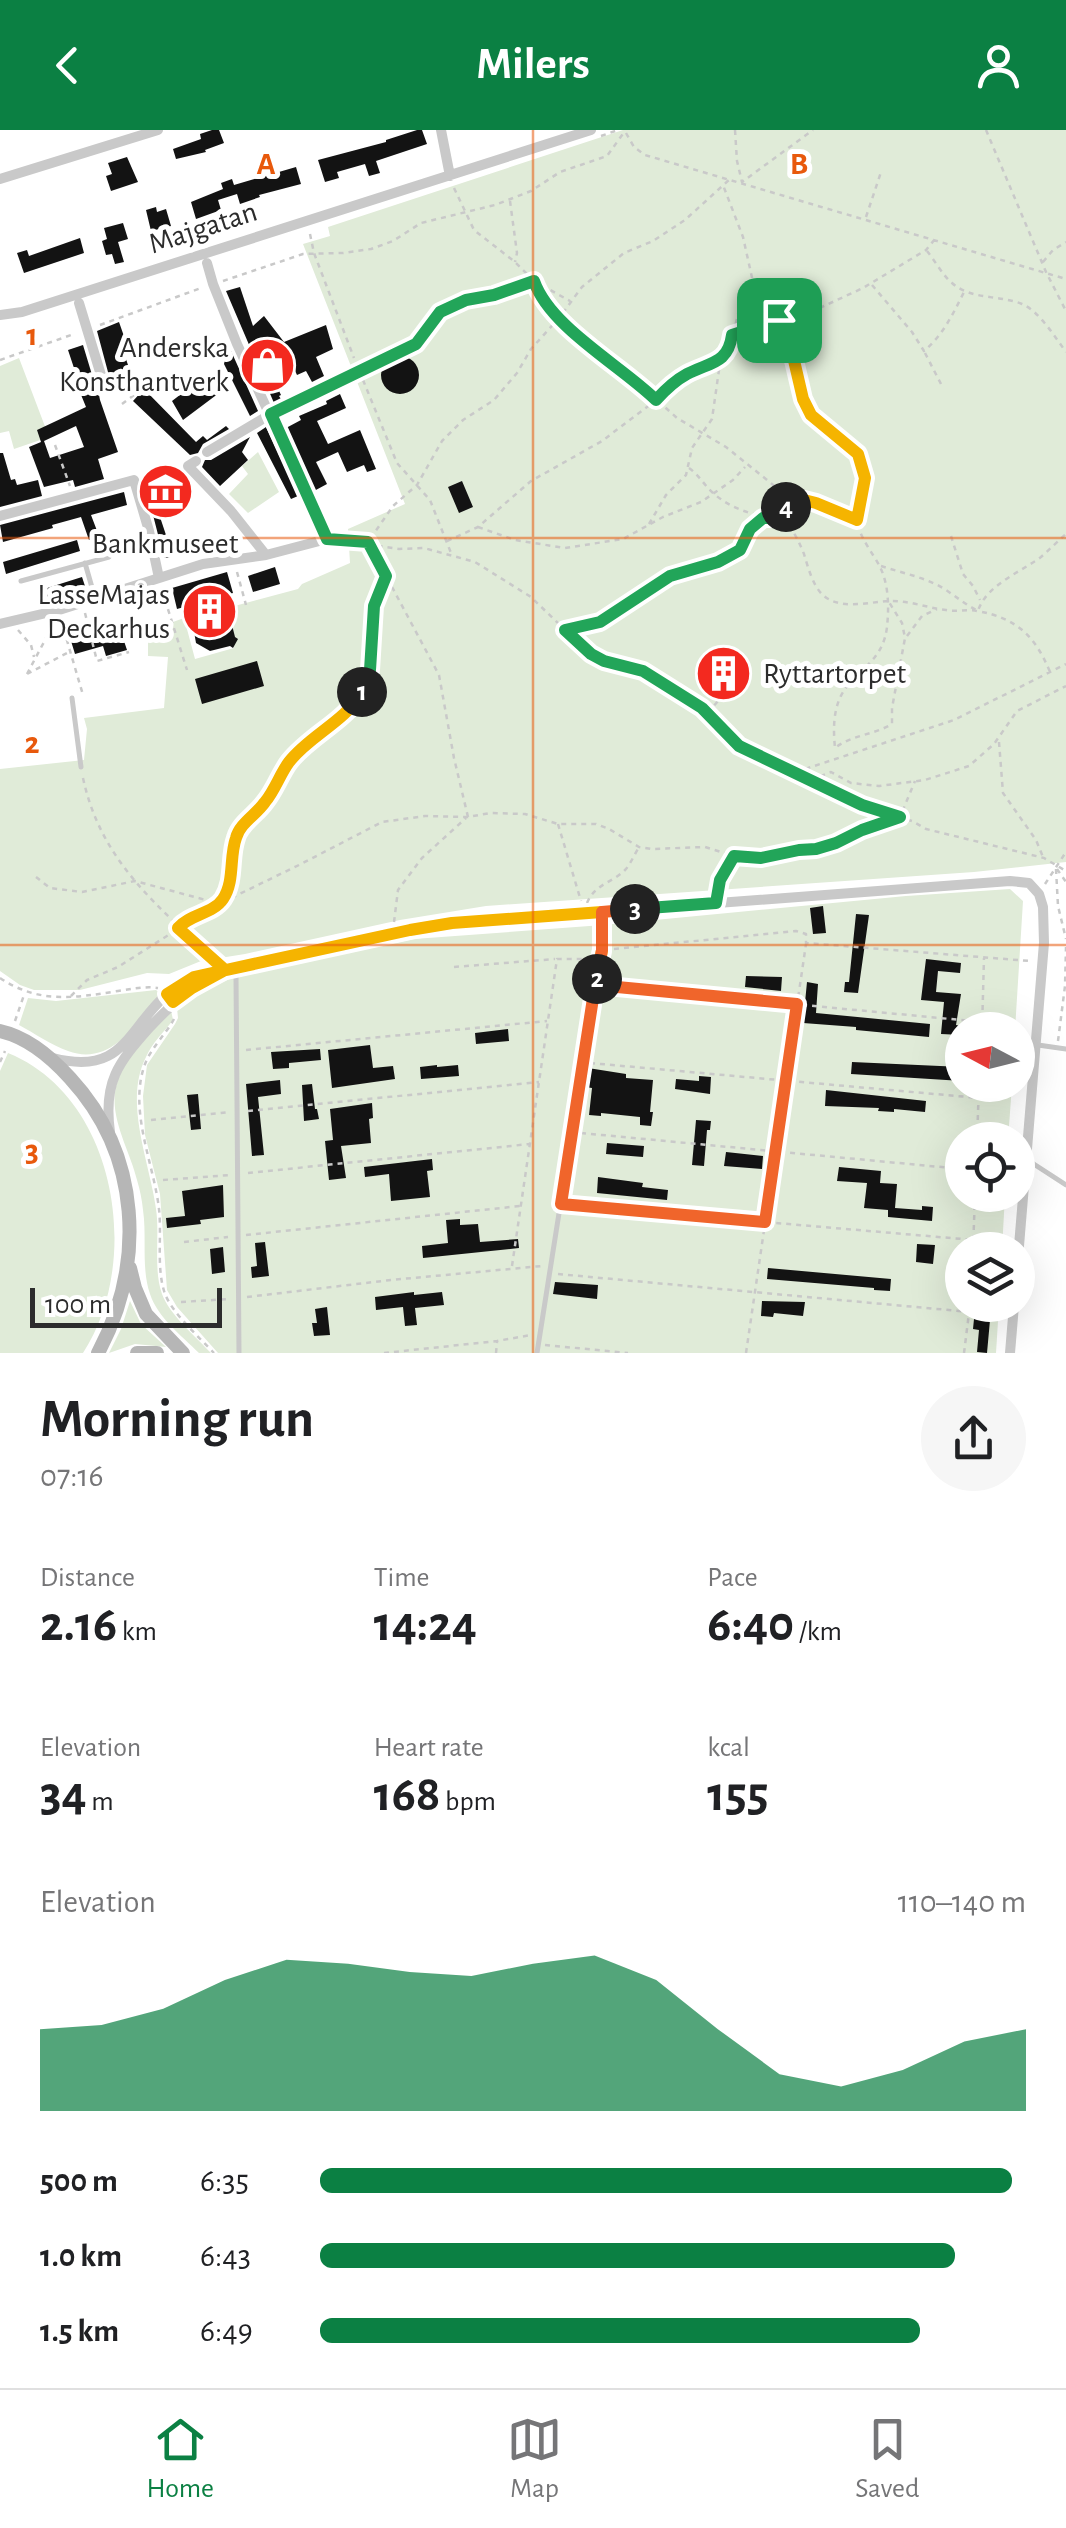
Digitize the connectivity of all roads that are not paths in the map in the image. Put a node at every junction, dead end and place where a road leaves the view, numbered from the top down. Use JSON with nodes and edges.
{"nodes":[{"id":1,"x":158,"y":130,"type":"edge"},
{"id":2,"x":440,"y":130,"type":"edge"},
{"id":3,"x":591,"y":130,"type":"edge"},
{"id":4,"x":136,"y":134,"type":"edge"},
{"id":5,"x":0,"y":179,"type":"edge"},
{"id":6,"x":451,"y":180,"type":"junction"},
{"id":7,"x":207,"y":263,"type":"dead end"},
{"id":8,"x":79,"y":303,"type":"dead end"},
{"id":9,"x":0,"y":315,"type":"edge"},
{"id":10,"x":359,"y":371,"type":"road end"},
{"id":11,"x":104,"y":385,"type":"dead end"},
{"id":12,"x":271,"y":414,"type":"junction"},
{"id":13,"x":206,"y":452,"type":"dead end"},
{"id":14,"x":192,"y":463,"type":"dead end"},
{"id":15,"x":0,"y":516,"type":"edge"},
{"id":16,"x":266,"y":556,"type":"junction"},
{"id":17,"x":109,"y":557,"type":"dead end"},
{"id":18,"x":85,"y":563,"type":"junction"},
{"id":19,"x":158,"y":578,"type":"junction"},
{"id":20,"x":21,"y":581,"type":"dead end"},
{"id":21,"x":95,"y":598,"type":"junction"},
{"id":22,"x":6,"y":623,"type":"edge"},
{"id":23,"x":72,"y":698,"type":"dead end"},
{"id":24,"x":81,"y":766,"type":"road end"},
{"id":25,"x":602,"y":912,"type":"junction"},
{"id":26,"x":229,"y":969,"type":"junction"},
{"id":27,"x":170,"y":998,"type":"junction"},
{"id":28,"x":6,"y":1028,"type":"edge"},
{"id":29,"x":1035,"y":1045,"type":"joint"},
{"id":30,"x":1066,"y":1049,"type":"edge"},
{"id":31,"x":47,"y":1056,"type":"junction"},
{"id":32,"x":111,"y":1140,"type":"junction"},
{"id":33,"x":1035,"y":1165,"type":"edge"},
{"id":34,"x":1066,"y":1184,"type":"edge"},
{"id":35,"x":128,"y":1262,"type":"junction"},
{"id":36,"x":1013,"y":1322,"type":"edge"},
{"id":37,"x":98,"y":1353,"type":"edge"},
{"id":38,"x":137,"y":1353,"type":"edge"},
{"id":39,"x":157,"y":1353,"type":"edge"},
{"id":40,"x":184,"y":1353,"type":"edge"},
{"id":41,"x":239,"y":1353,"type":"edge"},
{"id":42,"x":538,"y":1353,"type":"edge"},
{"id":43,"x":1010,"y":1353,"type":"edge"}],
"edges":[{"from":1,"to":4,"type":"street"},
{"from":2,"to":6,"type":"street"},
{"from":3,"to":6,"type":"street","name":"Majgatan"},
{"from":4,"to":5,"type":"street"},
{"from":6,"to":9,"type":"street","name":"Majgatan"},
{"from":7,"to":12,"type":"street"},
{"from":8,"to":11,"type":"street"},
{"from":10,"to":12,"type":"street"},
{"from":12,"to":13,"type":"street"},
{"from":12,"to":16,"type":"street"},
{"from":14,"to":16,"type":"street"},
{"from":15,"to":19,"type":"street"},
{"from":16,"to":19,"type":"street"},
{"from":17,"to":18,"type":"lane"},
{"from":18,"to":20,"type":"lane"},
{"from":18,"to":21,"type":"lane"},
{"from":19,"to":21,"type":"street"},
{"from":21,"to":22,"type":"street"},
{"from":23,"to":24,"type":"lane"},
{"from":25,"to":26,"type":"street"},
{"from":25,"to":29,"type":"street"},
{"from":25,"to":42,"type":"lane"},
{"from":26,"to":27,"type":"street"},
{"from":26,"to":41,"type":"lane"},
{"from":27,"to":31,"type":"street"},
{"from":27,"to":32,"type":"street"},
{"from":28,"to":31,"type":"main road"},
{"from":29,"to":30,"type":"lane"},
{"from":31,"to":32,"type":"main road"},
{"from":32,"to":35,"type":"main road"},
{"from":33,"to":34,"type":"lane"},
{"from":35,"to":37,"type":"main road"},
{"from":35,"to":40,"type":"main road"},
{"from":36,"to":43,"type":"street"},
{"from":38,"to":39,"type":"main road"}]}
